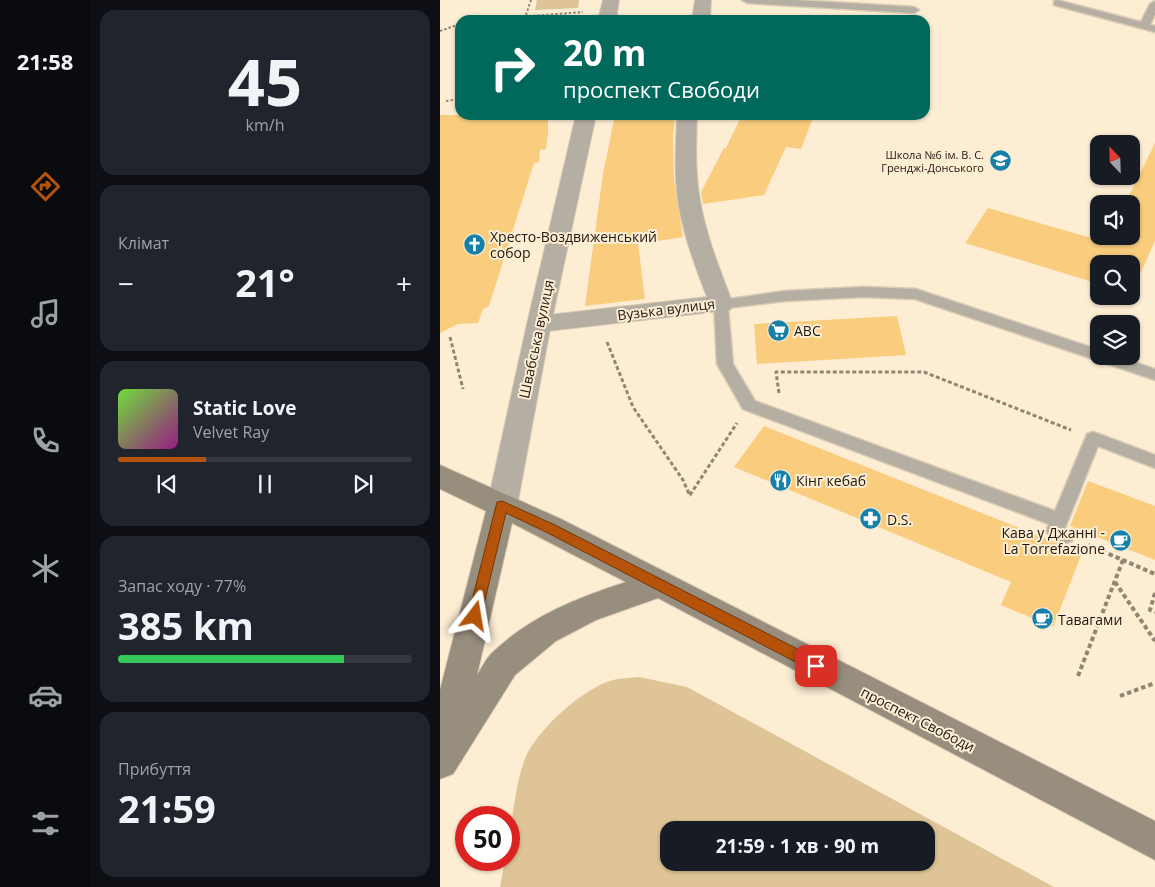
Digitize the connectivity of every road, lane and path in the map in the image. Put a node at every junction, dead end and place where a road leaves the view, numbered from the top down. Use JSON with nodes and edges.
{"nodes":[{"id":1,"x":532,"y":0,"type":"edge"},
{"id":2,"x":703,"y":0,"type":"edge"},
{"id":3,"x":747,"y":0,"type":"edge"},
{"id":4,"x":1057,"y":3,"type":"dead end"},
{"id":5,"x":1155,"y":4,"type":"edge"},
{"id":6,"x":609,"y":9,"type":"edge"},
{"id":7,"x":914,"y":10,"type":"dead end"},
{"id":8,"x":526,"y":15,"type":"joint"},
{"id":9,"x":702,"y":15,"type":"edge"},
{"id":10,"x":455,"y":26,"type":"edge"},
{"id":11,"x":1150,"y":27,"type":"edge"},
{"id":12,"x":440,"y":31,"type":"edge"},
{"id":13,"x":455,"y":100,"type":"edge"},
{"id":14,"x":446,"y":101,"type":"dead end"},
{"id":15,"x":585,"y":120,"type":"edge"},
{"id":16,"x":687,"y":120,"type":"edge"},
{"id":17,"x":721,"y":304,"type":"junction"},
{"id":18,"x":598,"y":318,"type":"junction"},
{"id":19,"x":539,"y":324,"type":"junction"},
{"id":20,"x":450,"y":337,"type":"dead end"},
{"id":21,"x":1090,"y":353,"type":"edge"},
{"id":22,"x":1126,"y":365,"type":"edge"},
{"id":23,"x":1155,"y":375,"type":"edge"},
{"id":24,"x":463,"y":389,"type":"dead end"},
{"id":25,"x":749,"y":405,"type":"junction"},
{"id":26,"x":781,"y":417,"type":"junction"},
{"id":27,"x":1093,"y":438,"type":"junction"},
{"id":28,"x":1155,"y":462,"type":"edge"},
{"id":29,"x":440,"y":476,"type":"edge"},
{"id":30,"x":502,"y":506,"type":"junction"},
{"id":31,"x":1059,"y":520,"type":"junction"},
{"id":32,"x":1066,"y":536,"type":"dead end"},
{"id":33,"x":1086,"y":544,"type":"dead end"},
{"id":34,"x":1123,"y":560,"type":"junction"},
{"id":35,"x":1155,"y":574,"type":"edge"},
{"id":36,"x":1115,"y":581,"type":"junction"},
{"id":37,"x":658,"y":585,"type":"junction"},
{"id":38,"x":1155,"y":593,"type":"edge"},
{"id":39,"x":1155,"y":612,"type":"edge"},
{"id":40,"x":1155,"y":642,"type":"edge"},
{"id":41,"x":1078,"y":676,"type":"dead end"},
{"id":42,"x":1155,"y":683,"type":"edge"},
{"id":43,"x":1120,"y":696,"type":"dead end"},
{"id":44,"x":440,"y":758,"type":"edge"},
{"id":45,"x":440,"y":762,"type":"edge"},
{"id":46,"x":1155,"y":841,"type":"edge"}],
"edges":[{"from":1,"to":8,"type":"path"},
{"from":2,"to":9,"type":"street"},
{"from":3,"to":7,"type":"lane"},
{"from":4,"to":11,"type":"lane"},
{"from":5,"to":11,"type":"lane"},
{"from":6,"to":8,"type":"path"},
{"from":10,"to":12,"type":"path"},
{"from":13,"to":14,"type":"path"},
{"from":15,"to":19,"type":"street","name":"Швабська вулиця"},
{"from":16,"to":17,"type":"street","name":"Вузька вулиця"},
{"from":17,"to":18,"type":"street","name":"Вузька вулиця"},
{"from":17,"to":21,"type":"lane"},
{"from":17,"to":25,"type":"lane"},
{"from":18,"to":19,"type":"street","name":"Вузька вулиця"},
{"from":18,"to":25,"type":"path"},
{"from":19,"to":30,"type":"street","name":"Швабська вулиця"},
{"from":20,"to":24,"type":"path"},
{"from":22,"to":23,"type":"lane"},
{"from":25,"to":26,"type":"lane"},
{"from":26,"to":27,"type":"path"},
{"from":26,"to":31,"type":"lane"},
{"from":27,"to":28,"type":"lane"},
{"from":27,"to":31,"type":"lane"},
{"from":29,"to":30,"type":"main road","name":"проспект Свободи"},
{"from":30,"to":37,"type":"main road","name":"проспект Свободи"},
{"from":30,"to":44,"type":"main road"},
{"from":31,"to":32,"type":"lane"},
{"from":33,"to":34,"type":"path"},
{"from":34,"to":35,"type":"path"},
{"from":34,"to":36,"type":"path"},
{"from":36,"to":40,"type":"path"},
{"from":36,"to":41,"type":"path"},
{"from":37,"to":45,"type":"main road"},
{"from":37,"to":46,"type":"main road","name":"проспект Свободи"},
{"from":38,"to":39,"type":"path"},
{"from":42,"to":43,"type":"path"}]}
